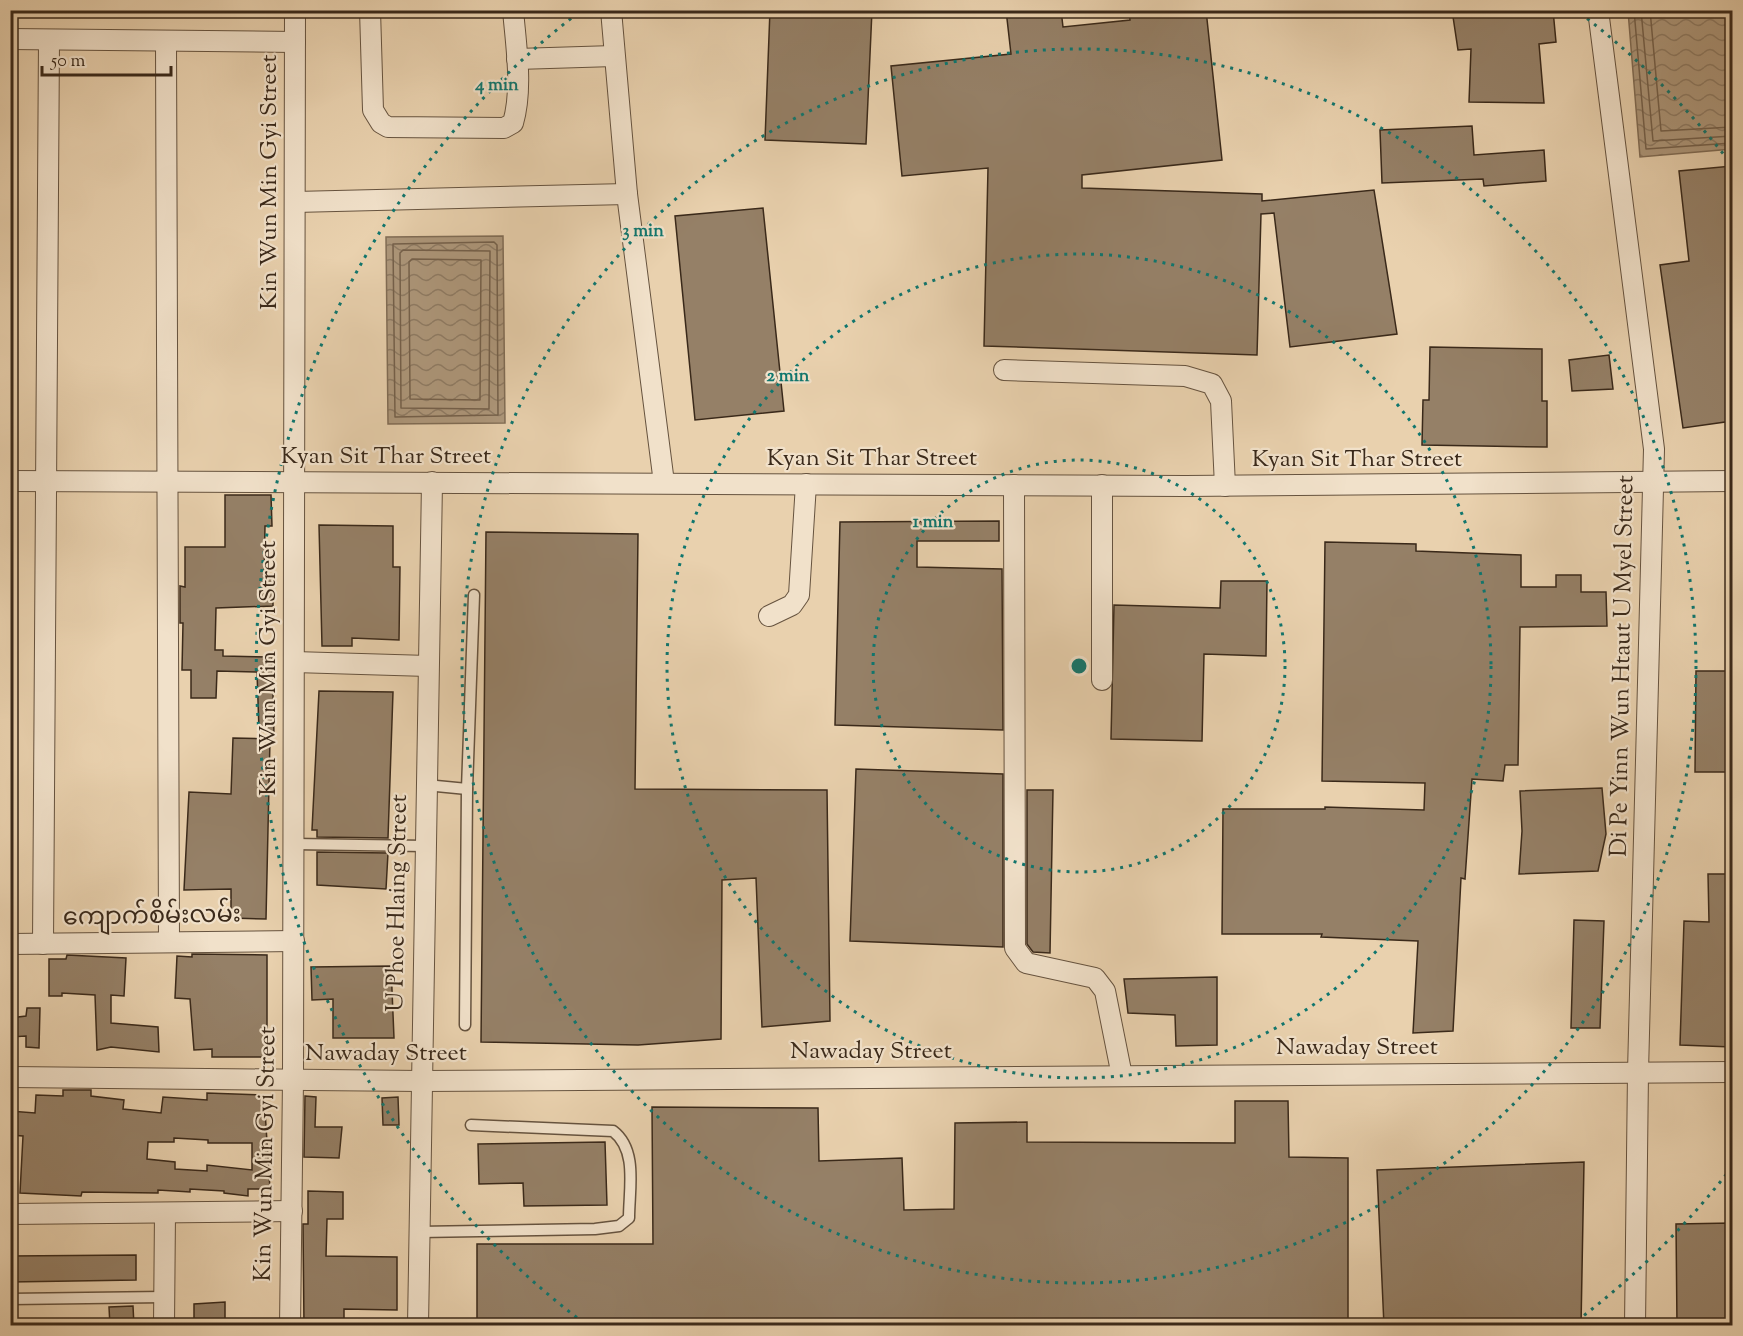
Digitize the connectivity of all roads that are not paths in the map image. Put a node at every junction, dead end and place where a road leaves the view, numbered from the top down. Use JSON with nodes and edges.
{"nodes":[{"id":1,"x":296,"y":10,"type":"edge"},
{"id":2,"x":370,"y":10,"type":"edge"},
{"id":3,"x":513,"y":10,"type":"edge"},
{"id":4,"x":611,"y":10,"type":"edge"},
{"id":5,"x":1598,"y":10,"type":"edge"},
{"id":6,"x":10,"y":39,"type":"edge"},
{"id":7,"x":49,"y":40,"type":"junction"},
{"id":8,"x":166,"y":41,"type":"junction"},
{"id":9,"x":296,"y":42,"type":"junction"},
{"id":10,"x":614,"y":56,"type":"junction"},
{"id":11,"x":517,"y":59,"type":"junction"},
{"id":12,"x":627,"y":194,"type":"junction"},
{"id":13,"x":295,"y":202,"type":"junction"},
{"id":14,"x":1004,"y":370,"type":"dead end"},
{"id":15,"x":10,"y":481,"type":"edge"},
{"id":16,"x":46,"y":481,"type":"junction"},
{"id":17,"x":1732,"y":481,"type":"edge"},
{"id":18,"x":167,"y":482,"type":"junction"},
{"id":19,"x":295,"y":482,"type":"junction"},
{"id":20,"x":432,"y":482,"type":"junction"},
{"id":21,"x":664,"y":483,"type":"junction"},
{"id":22,"x":1654,"y":483,"type":"junction"},
{"id":23,"x":806,"y":484,"type":"junction"},
{"id":24,"x":1014,"y":485,"type":"junction"},
{"id":25,"x":1102,"y":485,"type":"junction"},
{"id":26,"x":1225,"y":486,"type":"junction"},
{"id":27,"x":474,"y":595,"type":"dead end"},
{"id":28,"x":769,"y":616,"type":"dead end"},
{"id":29,"x":294,"y":662,"type":"junction"},
{"id":30,"x":428,"y":666,"type":"junction"},
{"id":31,"x":1102,"y":680,"type":"dead end"},
{"id":32,"x":426,"y":785,"type":"junction"},
{"id":33,"x":467,"y":789,"type":"junction"},
{"id":34,"x":294,"y":844,"type":"junction"},
{"id":35,"x":425,"y":846,"type":"junction"},
{"id":36,"x":294,"y":940,"type":"junction"},
{"id":37,"x":169,"y":942,"type":"junction"},
{"id":38,"x":10,"y":944,"type":"edge"},
{"id":39,"x":43,"y":944,"type":"junction"},
{"id":40,"x":465,"y":1025,"type":"dead end"},
{"id":41,"x":1638,"y":1072,"type":"junction"},
{"id":42,"x":1732,"y":1072,"type":"edge"},
{"id":43,"x":1122,"y":1076,"type":"junction"},
{"id":44,"x":10,"y":1077,"type":"edge"},
{"id":45,"x":293,"y":1080,"type":"junction"},
{"id":46,"x":421,"y":1081,"type":"junction"},
{"id":47,"x":471,"y":1125,"type":"dead end"},
{"id":48,"x":292,"y":1211,"type":"junction"},
{"id":49,"x":165,"y":1213,"type":"junction"},
{"id":50,"x":10,"y":1214,"type":"edge"},
{"id":51,"x":419,"y":1232,"type":"junction"},
{"id":52,"x":164,"y":1297,"type":"junction"},
{"id":53,"x":10,"y":1299,"type":"edge"},
{"id":54,"x":164,"y":1326,"type":"edge"},
{"id":55,"x":290,"y":1326,"type":"edge"},
{"id":56,"x":418,"y":1326,"type":"edge"},
{"id":57,"x":1635,"y":1326,"type":"edge"}],
"edges":[{"from":1,"to":9,"type":"street","name":"Kin Wun Min Gyi Street"},
{"from":2,"to":11,"type":"street"},
{"from":3,"to":11,"type":"street"},
{"from":4,"to":10,"type":"street"},
{"from":5,"to":22,"type":"street","name":"Di Pe Yinn Wun Htaut U Myel Street"},
{"from":6,"to":7,"type":"street"},
{"from":7,"to":8,"type":"street"},
{"from":7,"to":16,"type":"street"},
{"from":8,"to":9,"type":"street"},
{"from":8,"to":18,"type":"street"},
{"from":9,"to":13,"type":"street","name":"Kin Wun Min Gyi Street"},
{"from":10,"to":11,"type":"street"},
{"from":10,"to":12,"type":"street"},
{"from":12,"to":13,"type":"street"},
{"from":12,"to":21,"type":"street"},
{"from":13,"to":19,"type":"street","name":"Kin Wun Min Gyi Street"},
{"from":14,"to":26,"type":"street"},
{"from":15,"to":16,"type":"street","name":"Kyan Sit Thar Street"},
{"from":16,"to":18,"type":"street","name":"Kyan Sit Thar Street"},
{"from":16,"to":39,"type":"street"},
{"from":17,"to":22,"type":"street","name":"Kyan Sit Thar Street"},
{"from":18,"to":19,"type":"street","name":"Kyan Sit Thar Street"},
{"from":18,"to":37,"type":"street"},
{"from":19,"to":20,"type":"street","name":"Kyan Sit Thar Street"},
{"from":19,"to":29,"type":"street","name":"Kin Wun Min Gyi Street"},
{"from":20,"to":21,"type":"street","name":"Kyan Sit Thar Street"},
{"from":20,"to":30,"type":"street","name":"U Phoe Hlaing Street"},
{"from":21,"to":23,"type":"street","name":"Kyan Sit Thar Street"},
{"from":22,"to":26,"type":"street","name":"Kyan Sit Thar Street"},
{"from":22,"to":41,"type":"street","name":"Di Pe Yinn Wun Htaut U Myel Street"},
{"from":23,"to":24,"type":"street","name":"Kyan Sit Thar Street"},
{"from":23,"to":28,"type":"street"},
{"from":24,"to":25,"type":"street","name":"Kyan Sit Thar Street"},
{"from":24,"to":43,"type":"street"},
{"from":25,"to":26,"type":"street","name":"Kyan Sit Thar Street"},
{"from":25,"to":31,"type":"street"},
{"from":27,"to":33,"type":"lane"},
{"from":29,"to":30,"type":"street"},
{"from":29,"to":34,"type":"street","name":"Kin Wun Min Gyi Street"},
{"from":30,"to":32,"type":"street","name":"U Phoe Hlaing Street"},
{"from":32,"to":33,"type":"lane"},
{"from":32,"to":35,"type":"street","name":"U Phoe Hlaing Street"},
{"from":33,"to":40,"type":"lane"},
{"from":34,"to":35,"type":"lane"},
{"from":34,"to":36,"type":"street","name":"Kin Wun Min Gyi Street"},
{"from":35,"to":46,"type":"street","name":"U Phoe Hlaing Street"},
{"from":36,"to":37,"type":"street","name":"ကျောက်စိမ်းလမ်း"},
{"from":36,"to":45,"type":"street","name":"Kin Wun Min Gyi Street"},
{"from":37,"to":39,"type":"street","name":"ကျောက်စိမ်းလမ်း"},
{"from":38,"to":39,"type":"street","name":"ကျောက်စိမ်းလမ်း"},
{"from":41,"to":42,"type":"street","name":"Nawaday Street"},
{"from":41,"to":43,"type":"street","name":"Nawaday Street"},
{"from":41,"to":57,"type":"street","name":"Di Pe Yinn Wun Htaut U Myel Street"},
{"from":43,"to":46,"type":"street","name":"Nawaday Street"},
{"from":44,"to":45,"type":"street","name":"Nawaday Street"},
{"from":45,"to":46,"type":"street","name":"Nawaday Street"},
{"from":45,"to":48,"type":"street","name":"Kin Wun Min Gyi Street"},
{"from":46,"to":51,"type":"street","name":"U Phoe Hlaing Street"},
{"from":47,"to":51,"type":"lane"},
{"from":48,"to":49,"type":"street"},
{"from":48,"to":55,"type":"street","name":"Kin Wun Min Gyi Street"},
{"from":49,"to":50,"type":"street"},
{"from":49,"to":52,"type":"street"},
{"from":51,"to":56,"type":"street","name":"U Phoe Hlaing Street"},
{"from":52,"to":53,"type":"lane"},
{"from":52,"to":54,"type":"street"}]}
